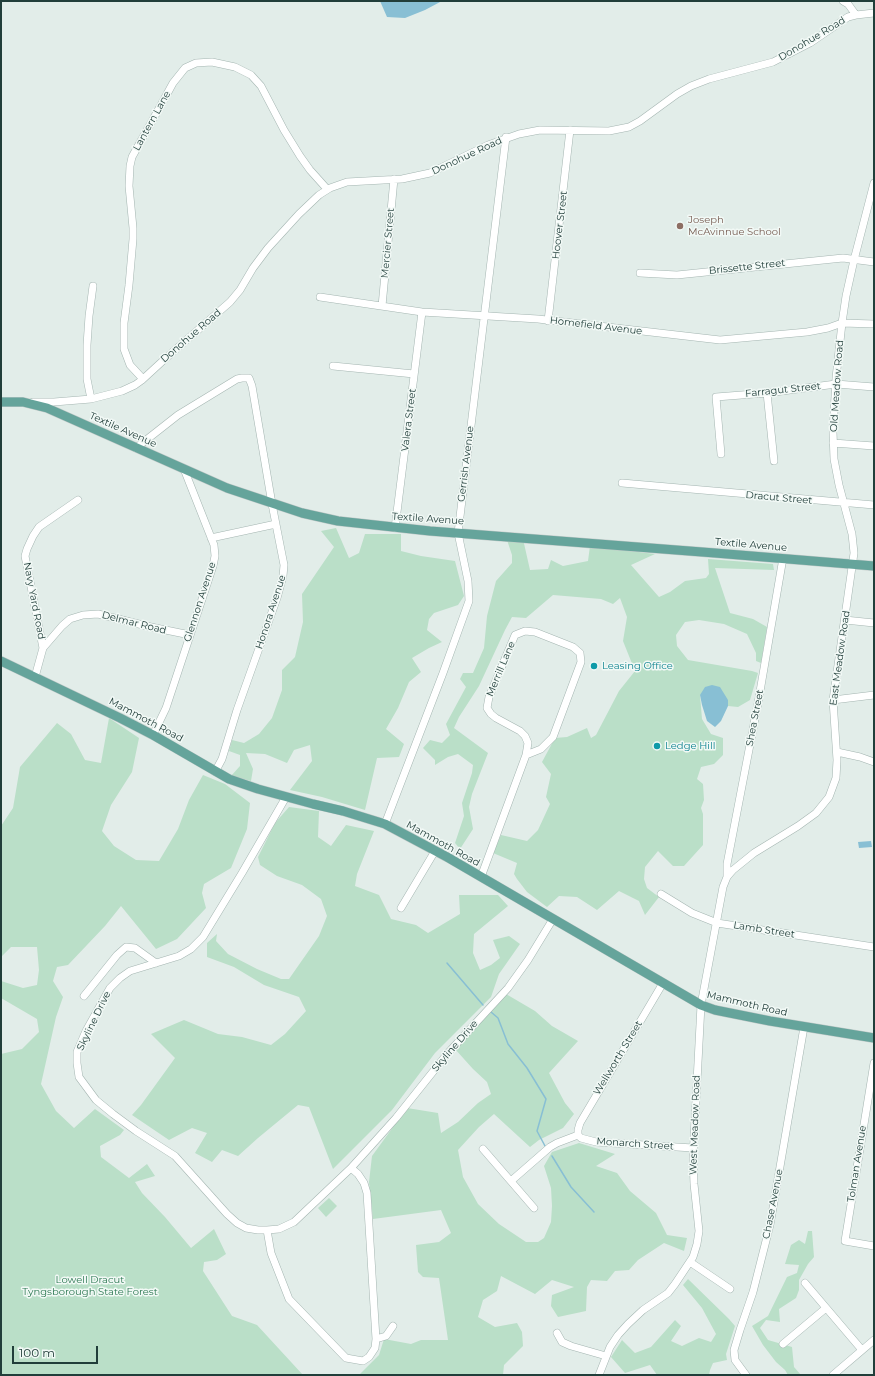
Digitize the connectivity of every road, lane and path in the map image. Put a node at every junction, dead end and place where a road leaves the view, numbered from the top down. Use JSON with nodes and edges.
{"nodes":[{"id":1,"x":843,"y":1,"type":"edge"},
{"id":2,"x":874,"y":13,"type":"edge"},
{"id":3,"x":856,"y":15,"type":"junction"},
{"id":4,"x":570,"y":130,"type":"junction"},
{"id":5,"x":506,"y":137,"type":"junction"},
{"id":6,"x":394,"y":180,"type":"junction"},
{"id":7,"x":874,"y":182,"type":"edge"},
{"id":8,"x":327,"y":189,"type":"junction"},
{"id":9,"x":871,"y":205,"type":"edge"},
{"id":10,"x":854,"y":260,"type":"junction"},
{"id":11,"x":874,"y":262,"type":"edge"},
{"id":12,"x":640,"y":274,"type":"dead end"},
{"id":13,"x":93,"y":286,"type":"dead end"},
{"id":14,"x":320,"y":297,"type":"dead end"},
{"id":15,"x":382,"y":306,"type":"junction"},
{"id":16,"x":422,"y":312,"type":"junction"},
{"id":17,"x":484,"y":316,"type":"junction"},
{"id":18,"x":548,"y":321,"type":"junction"},
{"id":19,"x":842,"y":323,"type":"junction"},
{"id":20,"x":874,"y":324,"type":"edge"},
{"id":21,"x":333,"y":366,"type":"dead end"},
{"id":22,"x":414,"y":374,"type":"junction"},
{"id":23,"x":143,"y":379,"type":"junction"},
{"id":24,"x":836,"y":384,"type":"junction"},
{"id":25,"x":874,"y":387,"type":"edge"},
{"id":26,"x":767,"y":393,"type":"junction"},
{"id":27,"x":91,"y":399,"type":"junction"},
{"id":28,"x":1,"y":402,"type":"edge"},
{"id":29,"x":23,"y":402,"type":"junction"},
{"id":30,"x":833,"y":443,"type":"junction"},
{"id":31,"x":874,"y":446,"type":"edge"},
{"id":32,"x":136,"y":448,"type":"junction"},
{"id":33,"x":722,"y":454,"type":"dead end"},
{"id":34,"x":774,"y":462,"type":"dead end"},
{"id":35,"x":184,"y":469,"type":"junction"},
{"id":36,"x":622,"y":483,"type":"dead end"},
{"id":37,"x":78,"y":500,"type":"dead end"},
{"id":38,"x":844,"y":503,"type":"junction"},
{"id":39,"x":272,"y":504,"type":"junction"},
{"id":40,"x":874,"y":505,"type":"edge"},
{"id":41,"x":276,"y":524,"type":"junction"},
{"id":42,"x":395,"y":528,"type":"junction"},
{"id":43,"x":458,"y":533,"type":"junction"},
{"id":44,"x":211,"y":538,"type":"junction"},
{"id":45,"x":783,"y":558,"type":"junction"},
{"id":46,"x":852,"y":564,"type":"junction"},
{"id":47,"x":874,"y":566,"type":"edge"},
{"id":48,"x":849,"y":591,"type":"joint"},
{"id":49,"x":844,"y":620,"type":"junction"},
{"id":50,"x":874,"y":623,"type":"edge"},
{"id":51,"x":190,"y":635,"type":"junction"},
{"id":52,"x":43,"y":648,"type":"junction"},
{"id":53,"x":1,"y":661,"type":"edge"},
{"id":54,"x":35,"y":677,"type":"junction"},
{"id":55,"x":874,"y":695,"type":"edge"},
{"id":56,"x":832,"y":700,"type":"junction"},
{"id":57,"x":153,"y":735,"type":"junction"},
{"id":58,"x":837,"y":752,"type":"junction"},
{"id":59,"x":526,"y":755,"type":"junction"},
{"id":60,"x":874,"y":762,"type":"edge"},
{"id":61,"x":215,"y":772,"type":"junction"},
{"id":62,"x":286,"y":796,"type":"junction"},
{"id":63,"x":385,"y":824,"type":"junction"},
{"id":64,"x":436,"y":851,"type":"junction"},
{"id":65,"x":481,"y":877,"type":"junction"},
{"id":66,"x":727,"y":877,"type":"junction"},
{"id":67,"x":661,"y":894,"type":"dead end"},
{"id":68,"x":401,"y":908,"type":"dead end"},
{"id":69,"x":553,"y":920,"type":"junction"},
{"id":70,"x":717,"y":923,"type":"junction"},
{"id":71,"x":874,"y":947,"type":"edge"},
{"id":72,"x":156,"y":963,"type":"junction"},
{"id":73,"x":663,"y":983,"type":"junction"},
{"id":74,"x":84,"y":996,"type":"dead end"},
{"id":75,"x":701,"y":1005,"type":"junction"},
{"id":76,"x":804,"y":1027,"type":"junction"},
{"id":77,"x":874,"y":1038,"type":"edge"},
{"id":78,"x":874,"y":1063,"type":"edge"},
{"id":79,"x":865,"y":1116,"type":"junction"},
{"id":80,"x":874,"y":1117,"type":"edge"},
{"id":81,"x":578,"y":1135,"type":"junction"},
{"id":82,"x":693,"y":1148,"type":"junction"},
{"id":83,"x":483,"y":1149,"type":"dead end"},
{"id":84,"x":351,"y":1168,"type":"junction"},
{"id":85,"x":511,"y":1182,"type":"junction"},
{"id":86,"x":534,"y":1208,"type":"dead end"},
{"id":87,"x":267,"y":1230,"type":"junction"},
{"id":88,"x":874,"y":1246,"type":"edge"},
{"id":89,"x":690,"y":1262,"type":"junction"},
{"id":90,"x":805,"y":1283,"type":"dead end"},
{"id":91,"x":730,"y":1289,"type":"dead end"},
{"id":92,"x":826,"y":1308,"type":"junction"},
{"id":93,"x":393,"y":1326,"type":"dead end"},
{"id":94,"x":557,"y":1333,"type":"dead end"},
{"id":95,"x":376,"y":1339,"type":"junction"},
{"id":96,"x":874,"y":1340,"type":"edge"},
{"id":97,"x":783,"y":1344,"type":"dead end"},
{"id":98,"x":862,"y":1350,"type":"junction"},
{"id":99,"x":606,"y":1356,"type":"junction"},
{"id":100,"x":599,"y":1375,"type":"edge"},
{"id":101,"x":746,"y":1375,"type":"edge"},
{"id":102,"x":833,"y":1375,"type":"edge"}],
"edges":[{"from":1,"to":3,"type":"street"},
{"from":2,"to":3,"type":"street","name":"Donohue Road"},
{"from":3,"to":4,"type":"street","name":"Donohue Road"},
{"from":4,"to":5,"type":"street","name":"Donohue Road"},
{"from":4,"to":18,"type":"street","name":"Hoover Street"},
{"from":5,"to":6,"type":"street","name":"Donohue Road"},
{"from":5,"to":17,"type":"street","name":"Gerrish Avenue"},
{"from":6,"to":8,"type":"street","name":"Donohue Road"},
{"from":6,"to":15,"type":"street","name":"Mercier Street"},
{"from":7,"to":9,"type":"street","name":"Old Meadow Road"},
{"from":8,"to":23,"type":"street","name":"Donohue Road"},
{"from":8,"to":23,"type":"street","name":"Lantern Lane"},
{"from":9,"to":10,"type":"street","name":"Old Meadow Road"},
{"from":10,"to":11,"type":"street","name":"Brissette Street"},
{"from":10,"to":12,"type":"street","name":"Brissette Street"},
{"from":10,"to":19,"type":"street","name":"Old Meadow Road"},
{"from":13,"to":27,"type":"street"},
{"from":14,"to":15,"type":"street","name":"Homefield Avenue"},
{"from":15,"to":16,"type":"street","name":"Homefield Avenue"},
{"from":16,"to":17,"type":"street","name":"Homefield Avenue"},
{"from":16,"to":22,"type":"street","name":"Valera Street"},
{"from":17,"to":18,"type":"street","name":"Homefield Avenue"},
{"from":17,"to":43,"type":"street","name":"Gerrish Avenue"},
{"from":18,"to":19,"type":"street","name":"Homefield Avenue"},
{"from":19,"to":20,"type":"street","name":"Homefield Avenue"},
{"from":19,"to":24,"type":"street","name":"Old Meadow Road"},
{"from":21,"to":22,"type":"street"},
{"from":22,"to":42,"type":"street","name":"Valera Street"},
{"from":23,"to":27,"type":"street","name":"Donohue Road"},
{"from":24,"to":25,"type":"street","name":"Farragut Street"},
{"from":24,"to":26,"type":"street","name":"Farragut Street"},
{"from":24,"to":30,"type":"street","name":"Old Meadow Road"},
{"from":26,"to":33,"type":"street","name":"Farragut Street"},
{"from":26,"to":34,"type":"street"},
{"from":27,"to":29,"type":"street","name":"Donohue Road"},
{"from":28,"to":29,"type":"main road","name":"Textile Avenue"},
{"from":29,"to":32,"type":"main road","name":"Textile Avenue"},
{"from":30,"to":31,"type":"street"},
{"from":30,"to":38,"type":"street","name":"Old Meadow Road"},
{"from":32,"to":35,"type":"main road","name":"Textile Avenue"},
{"from":32,"to":39,"type":"street","name":"Honora Avenue"},
{"from":35,"to":39,"type":"main road","name":"Textile Avenue"},
{"from":35,"to":44,"type":"street","name":"Glennon Avenue"},
{"from":36,"to":38,"type":"street","name":"Dracut Street"},
{"from":37,"to":52,"type":"street","name":"Navy Yard Road"},
{"from":38,"to":40,"type":"street","name":"Dracut Street"},
{"from":38,"to":46,"type":"street","name":"Old Meadow Road"},
{"from":39,"to":41,"type":"street","name":"Honora Avenue"},
{"from":39,"to":42,"type":"main road","name":"Textile Avenue"},
{"from":41,"to":44,"type":"street"},
{"from":41,"to":61,"type":"street","name":"Honora Avenue"},
{"from":42,"to":43,"type":"main road","name":"Textile Avenue"},
{"from":43,"to":45,"type":"main road","name":"Textile Avenue"},
{"from":43,"to":63,"type":"street","name":"Gerrish Avenue"},
{"from":44,"to":51,"type":"street","name":"Glennon Avenue"},
{"from":45,"to":46,"type":"main road","name":"Textile Avenue"},
{"from":45,"to":66,"type":"street","name":"Shea Street"},
{"from":46,"to":47,"type":"main road","name":"Textile Avenue"},
{"from":46,"to":48,"type":"street","name":"Old Meadow Road"},
{"from":48,"to":49,"type":"street","name":"East Meadow Road"},
{"from":49,"to":50,"type":"street"},
{"from":49,"to":56,"type":"street","name":"East Meadow Road"},
{"from":51,"to":52,"type":"street","name":"Delmar Road"},
{"from":51,"to":57,"type":"street","name":"Glennon Avenue"},
{"from":52,"to":54,"type":"street","name":"Navy Yard Road"},
{"from":53,"to":54,"type":"main road","name":"Mammoth Road"},
{"from":54,"to":57,"type":"main road","name":"Mammoth Road"},
{"from":55,"to":56,"type":"street"},
{"from":56,"to":58,"type":"street","name":"East Meadow Road"},
{"from":57,"to":61,"type":"main road","name":"Mammoth Road"},
{"from":58,"to":60,"type":"street"},
{"from":58,"to":66,"type":"street","name":"East Meadow Road"},
{"from":59,"to":59,"type":"street","name":"Merrill Lane"},
{"from":59,"to":65,"type":"street","name":"Merrill Lane"},
{"from":61,"to":62,"type":"main road","name":"Mammoth Road"},
{"from":62,"to":63,"type":"main road","name":"Mammoth Road"},
{"from":62,"to":72,"type":"street","name":"Skyline Drive"},
{"from":63,"to":64,"type":"main road","name":"Mammoth Road"},
{"from":64,"to":65,"type":"main road","name":"Mammoth Road"},
{"from":64,"to":68,"type":"street"},
{"from":65,"to":69,"type":"main road","name":"Mammoth Road"},
{"from":66,"to":70,"type":"street"},
{"from":67,"to":70,"type":"street","name":"Lamb Street"},
{"from":69,"to":73,"type":"main road","name":"Mammoth Road"},
{"from":69,"to":84,"type":"street","name":"Skyline Drive"},
{"from":70,"to":71,"type":"street","name":"Lamb Street"},
{"from":70,"to":75,"type":"street"},
{"from":72,"to":74,"type":"street"},
{"from":72,"to":87,"type":"street","name":"Skyline Drive"},
{"from":73,"to":75,"type":"main road","name":"Mammoth Road"},
{"from":73,"to":81,"type":"street","name":"Wellworth Street"},
{"from":75,"to":76,"type":"main road","name":"Mammoth Road"},
{"from":75,"to":82,"type":"street","name":"West Meadow Road"},
{"from":76,"to":77,"type":"main road","name":"Mammoth Road"},
{"from":76,"to":101,"type":"street","name":"Chase Avenue"},
{"from":78,"to":79,"type":"street","name":"Tolman Avenue"},
{"from":79,"to":80,"type":"street"},
{"from":79,"to":88,"type":"street","name":"Tolman Avenue"},
{"from":81,"to":82,"type":"street","name":"Monarch Street"},
{"from":81,"to":85,"type":"street"},
{"from":82,"to":89,"type":"street","name":"West Meadow Road"},
{"from":83,"to":85,"type":"street"},
{"from":84,"to":87,"type":"street","name":"Skyline Drive"},
{"from":84,"to":95,"type":"street"},
{"from":85,"to":86,"type":"street"},
{"from":87,"to":95,"type":"street"},
{"from":89,"to":91,"type":"street"},
{"from":89,"to":99,"type":"street","name":"West Meadow Road"},
{"from":90,"to":92,"type":"street"},
{"from":92,"to":97,"type":"street"},
{"from":92,"to":98,"type":"street"},
{"from":93,"to":95,"type":"street"},
{"from":94,"to":99,"type":"street"},
{"from":96,"to":98,"type":"street"},
{"from":98,"to":102,"type":"street"},
{"from":99,"to":100,"type":"street","name":"West Meadow Road"}]}
